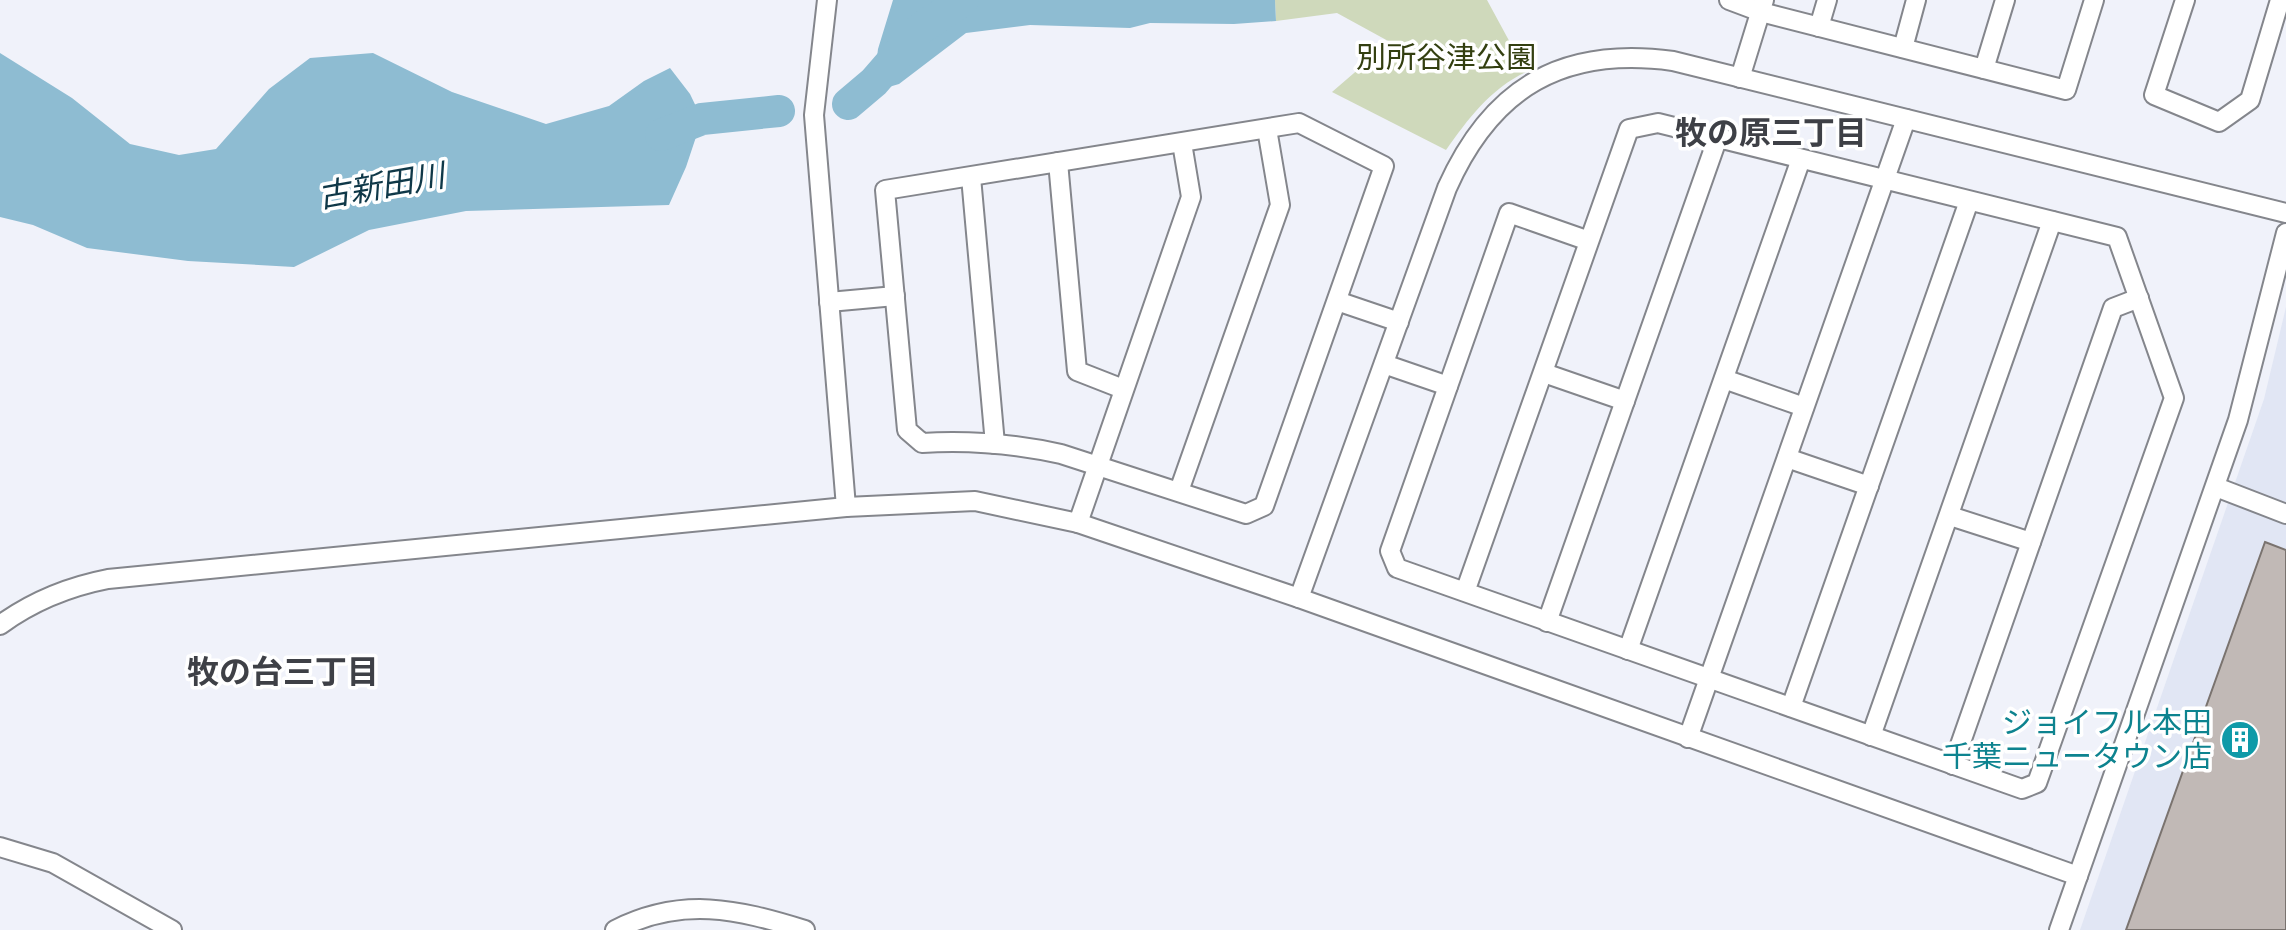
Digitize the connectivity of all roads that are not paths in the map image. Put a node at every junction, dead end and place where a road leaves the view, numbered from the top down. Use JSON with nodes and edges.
{"nodes":[{"id":1,"x":827,"y":0,"type":"edge"},
{"id":2,"x":1729,"y":0,"type":"edge"},
{"id":3,"x":1827,"y":0,"type":"edge"},
{"id":4,"x":1916,"y":0,"type":"edge"},
{"id":5,"x":2005,"y":0,"type":"edge"},
{"id":6,"x":2094,"y":0,"type":"edge"},
{"id":7,"x":2185,"y":0,"type":"edge"},
{"id":8,"x":2280,"y":0,"type":"edge"},
{"id":9,"x":1763,"y":6,"type":"edge"},
{"id":10,"x":1819,"y":27,"type":"junction"},
{"id":11,"x":1903,"y":48,"type":"junction"},
{"id":12,"x":1984,"y":69,"type":"junction"},
{"id":13,"x":1740,"y":78,"type":"junction"},
{"id":14,"x":1906,"y":119,"type":"junction"},
{"id":15,"x":1267,"y":129,"type":"junction"},
{"id":16,"x":1718,"y":137,"type":"junction"},
{"id":17,"x":1182,"y":143,"type":"junction"},
{"id":18,"x":1801,"y":159,"type":"junction"},
{"id":19,"x":1058,"y":162,"type":"junction"},
{"id":20,"x":971,"y":177,"type":"junction"},
{"id":21,"x":1886,"y":179,"type":"junction"},
{"id":22,"x":1969,"y":201,"type":"junction"},
{"id":23,"x":2286,"y":213,"type":"edge"},
{"id":24,"x":2052,"y":221,"type":"junction"},
{"id":25,"x":2286,"y":233,"type":"edge"},
{"id":26,"x":1589,"y":241,"type":"junction"},
{"id":27,"x":895,"y":296,"type":"junction"},
{"id":28,"x":2139,"y":298,"type":"junction"},
{"id":29,"x":1337,"y":301,"type":"junction"},
{"id":30,"x":829,"y":302,"type":"junction"},
{"id":31,"x":1399,"y":322,"type":"junction"},
{"id":32,"x":1384,"y":364,"type":"junction"},
{"id":33,"x":1544,"y":373,"type":"junction"},
{"id":34,"x":1724,"y":379,"type":"junction"},
{"id":35,"x":1448,"y":386,"type":"junction"},
{"id":36,"x":1123,"y":389,"type":"junction"},
{"id":37,"x":1625,"y":401,"type":"junction"},
{"id":38,"x":1804,"y":407,"type":"junction"},
{"id":39,"x":995,"y":444,"type":"junction"},
{"id":40,"x":1787,"y":458,"type":"junction"},
{"id":41,"x":1097,"y":464,"type":"junction"},
{"id":42,"x":1869,"y":486,"type":"junction"},
{"id":43,"x":2216,"y":487,"type":"junction"},
{"id":44,"x":1179,"y":491,"type":"junction"},
{"id":45,"x":846,"y":507,"type":"junction"},
{"id":46,"x":2286,"y":514,"type":"edge"},
{"id":47,"x":1950,"y":516,"type":"junction"},
{"id":48,"x":1078,"y":523,"type":"junction"},
{"id":49,"x":2031,"y":542,"type":"junction"},
{"id":50,"x":1465,"y":592,"type":"junction"},
{"id":51,"x":1299,"y":598,"type":"junction"},
{"id":52,"x":1547,"y":622,"type":"junction"},
{"id":53,"x":0,"y":625,"type":"edge"},
{"id":54,"x":1628,"y":650,"type":"junction"},
{"id":55,"x":1709,"y":678,"type":"junction"},
{"id":56,"x":1791,"y":707,"type":"junction"},
{"id":57,"x":1871,"y":736,"type":"junction"},
{"id":58,"x":1688,"y":738,"type":"junction"},
{"id":59,"x":1953,"y":765,"type":"junction"},
{"id":60,"x":0,"y":847,"type":"edge"},
{"id":61,"x":2078,"y":876,"type":"junction"},
{"id":62,"x":172,"y":930,"type":"edge"},
{"id":63,"x":615,"y":930,"type":"edge"},
{"id":64,"x":805,"y":930,"type":"edge"},
{"id":65,"x":2059,"y":930,"type":"edge"}],
"edges":[{"from":1,"to":30,"type":"street"},
{"from":2,"to":9,"type":"street"},
{"from":3,"to":10,"type":"street"},
{"from":4,"to":11,"type":"street"},
{"from":5,"to":12,"type":"street"},
{"from":6,"to":12,"type":"street"},
{"from":7,"to":8,"type":"street"},
{"from":9,"to":10,"type":"street"},
{"from":9,"to":13,"type":"street"},
{"from":10,"to":11,"type":"street"},
{"from":11,"to":12,"type":"street"},
{"from":13,"to":14,"type":"street"},
{"from":13,"to":31,"type":"street"},
{"from":14,"to":21,"type":"street"},
{"from":14,"to":23,"type":"street"},
{"from":15,"to":17,"type":"street"},
{"from":15,"to":29,"type":"street"},
{"from":15,"to":44,"type":"street"},
{"from":16,"to":18,"type":"street"},
{"from":16,"to":26,"type":"street"},
{"from":16,"to":37,"type":"street"},
{"from":17,"to":19,"type":"street"},
{"from":17,"to":36,"type":"street"},
{"from":18,"to":21,"type":"street"},
{"from":18,"to":34,"type":"street"},
{"from":19,"to":20,"type":"street"},
{"from":19,"to":36,"type":"street"},
{"from":20,"to":27,"type":"street"},
{"from":20,"to":39,"type":"street"},
{"from":21,"to":22,"type":"street"},
{"from":21,"to":38,"type":"street"},
{"from":22,"to":24,"type":"street"},
{"from":22,"to":42,"type":"street"},
{"from":24,"to":28,"type":"street"},
{"from":24,"to":47,"type":"street"},
{"from":25,"to":43,"type":"street"},
{"from":26,"to":33,"type":"street"},
{"from":26,"to":35,"type":"street"},
{"from":27,"to":30,"type":"street"},
{"from":27,"to":39,"type":"street"},
{"from":28,"to":49,"type":"street"},
{"from":28,"to":59,"type":"street"},
{"from":29,"to":31,"type":"street"},
{"from":29,"to":44,"type":"street"},
{"from":30,"to":45,"type":"street"},
{"from":31,"to":32,"type":"street"},
{"from":32,"to":35,"type":"street"},
{"from":32,"to":51,"type":"street"},
{"from":33,"to":37,"type":"street"},
{"from":33,"to":50,"type":"street"},
{"from":34,"to":38,"type":"street"},
{"from":34,"to":54,"type":"street"},
{"from":35,"to":50,"type":"street"},
{"from":36,"to":41,"type":"street"},
{"from":37,"to":52,"type":"street"},
{"from":38,"to":40,"type":"street"},
{"from":39,"to":41,"type":"street"},
{"from":40,"to":42,"type":"street"},
{"from":40,"to":55,"type":"street"},
{"from":41,"to":44,"type":"street"},
{"from":41,"to":48,"type":"street"},
{"from":42,"to":56,"type":"street"},
{"from":43,"to":46,"type":"street"},
{"from":43,"to":61,"type":"street"},
{"from":45,"to":48,"type":"street"},
{"from":45,"to":53,"type":"street"},
{"from":47,"to":49,"type":"street"},
{"from":47,"to":57,"type":"street"},
{"from":48,"to":51,"type":"street"},
{"from":49,"to":59,"type":"street"},
{"from":50,"to":52,"type":"street"},
{"from":51,"to":58,"type":"street"},
{"from":52,"to":54,"type":"street"},
{"from":54,"to":55,"type":"street"},
{"from":55,"to":56,"type":"street"},
{"from":55,"to":58,"type":"street"},
{"from":56,"to":57,"type":"street"},
{"from":57,"to":59,"type":"street"},
{"from":58,"to":61,"type":"street"},
{"from":60,"to":62,"type":"street"},
{"from":61,"to":65,"type":"street"},
{"from":63,"to":64,"type":"street"}]}
